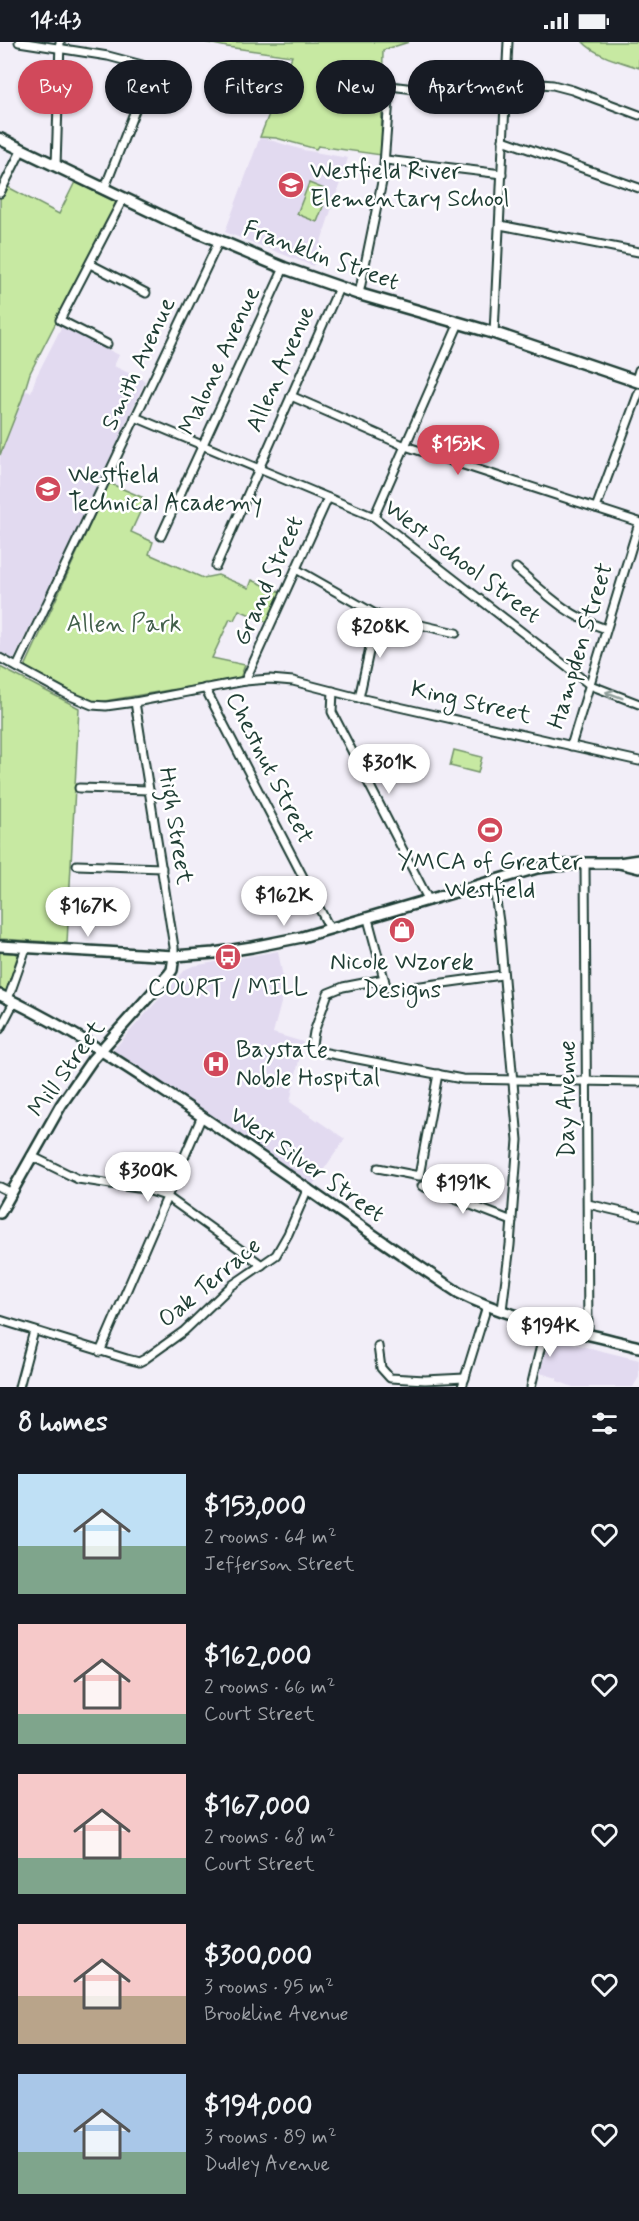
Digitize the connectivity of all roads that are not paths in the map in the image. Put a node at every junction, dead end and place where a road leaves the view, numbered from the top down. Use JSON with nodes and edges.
{"nodes":[{"id":1,"x":19,"y":42,"type":"edge"},
{"id":2,"x":508,"y":42,"type":"edge"},
{"id":3,"x":60,"y":45,"type":"edge"},
{"id":4,"x":507,"y":60,"type":"edge"},
{"id":5,"x":545,"y":84,"type":"edge"},
{"id":6,"x":408,"y":88,"type":"edge"},
{"id":7,"x":505,"y":114,"type":"edge"},
{"id":8,"x":639,"y":115,"type":"edge"},
{"id":9,"x":0,"y":139,"type":"edge"},
{"id":10,"x":504,"y":140,"type":"junction"},
{"id":11,"x":22,"y":149,"type":"junction"},
{"id":12,"x":386,"y":160,"type":"junction"},
{"id":13,"x":56,"y":166,"type":"junction"},
{"id":14,"x":502,"y":174,"type":"junction"},
{"id":15,"x":639,"y":188,"type":"edge"},
{"id":16,"x":104,"y":190,"type":"junction"},
{"id":17,"x":0,"y":193,"type":"edge"},
{"id":18,"x":123,"y":199,"type":"junction"},
{"id":19,"x":500,"y":225,"type":"junction"},
{"id":20,"x":219,"y":241,"type":"junction"},
{"id":21,"x":639,"y":252,"type":"edge"},
{"id":22,"x":90,"y":264,"type":"junction"},
{"id":23,"x":284,"y":268,"type":"junction"},
{"id":24,"x":339,"y":288,"type":"junction"},
{"id":25,"x":146,"y":293,"type":"dead end"},
{"id":26,"x":359,"y":294,"type":"junction"},
{"id":27,"x":459,"y":323,"type":"junction"},
{"id":28,"x":494,"y":333,"type":"junction"},
{"id":29,"x":107,"y":344,"type":"dead end"},
{"id":30,"x":638,"y":377,"type":"edge"},
{"id":31,"x":639,"y":392,"type":"edge"},
{"id":32,"x":291,"y":396,"type":"junction"},
{"id":33,"x":135,"y":417,"type":"junction"},
{"id":34,"x":203,"y":445,"type":"junction"},
{"id":35,"x":405,"y":446,"type":"junction"},
{"id":36,"x":258,"y":469,"type":"junction"},
{"id":37,"x":328,"y":498,"type":"junction"},
{"id":38,"x":596,"y":508,"type":"junction"},
{"id":39,"x":374,"y":517,"type":"junction"},
{"id":40,"x":639,"y":522,"type":"edge"},
{"id":41,"x":161,"y":536,"type":"dead end"},
{"id":42,"x":216,"y":566,"type":"dead end"},
{"id":43,"x":296,"y":568,"type":"junction"},
{"id":44,"x":516,"y":568,"type":"dead end"},
{"id":45,"x":377,"y":615,"type":"junction"},
{"id":46,"x":606,"y":629,"type":"junction"},
{"id":47,"x":456,"y":633,"type":"dead end"},
{"id":48,"x":0,"y":658,"type":"edge"},
{"id":49,"x":17,"y":667,"type":"junction"},
{"id":50,"x":246,"y":681,"type":"junction"},
{"id":51,"x":590,"y":685,"type":"junction"},
{"id":52,"x":205,"y":688,"type":"junction"},
{"id":53,"x":333,"y":691,"type":"junction"},
{"id":54,"x":359,"y":698,"type":"junction"},
{"id":55,"x":135,"y":702,"type":"junction"},
{"id":56,"x":639,"y":704,"type":"edge"},
{"id":57,"x":571,"y":746,"type":"junction"},
{"id":58,"x":639,"y":761,"type":"edge"},
{"id":59,"x":79,"y":788,"type":"dead end"},
{"id":60,"x":149,"y":790,"type":"junction"},
{"id":61,"x":639,"y":860,"type":"edge"},
{"id":62,"x":585,"y":863,"type":"junction"},
{"id":63,"x":619,"y":863,"type":"junction"},
{"id":64,"x":77,"y":865,"type":"dead end"},
{"id":65,"x":162,"y":868,"type":"junction"},
{"id":66,"x":639,"y":868,"type":"edge"},
{"id":67,"x":493,"y":880,"type":"junction"},
{"id":68,"x":429,"y":901,"type":"junction"},
{"id":69,"x":368,"y":919,"type":"junction"},
{"id":70,"x":330,"y":929,"type":"junction"},
{"id":71,"x":0,"y":946,"type":"edge"},
{"id":72,"x":26,"y":948,"type":"junction"},
{"id":73,"x":174,"y":956,"type":"junction"},
{"id":74,"x":502,"y":975,"type":"junction"},
{"id":75,"x":384,"y":979,"type":"junction"},
{"id":76,"x":7,"y":999,"type":"edge"},
{"id":77,"x":0,"y":1029,"type":"edge"},
{"id":78,"x":100,"y":1050,"type":"junction"},
{"id":79,"x":438,"y":1074,"type":"junction"},
{"id":80,"x":513,"y":1080,"type":"junction"},
{"id":81,"x":587,"y":1082,"type":"junction"},
{"id":82,"x":639,"y":1082,"type":"edge"},
{"id":83,"x":202,"y":1116,"type":"junction"},
{"id":84,"x":31,"y":1156,"type":"junction"},
{"id":85,"x":378,"y":1168,"type":"dead end"},
{"id":86,"x":422,"y":1186,"type":"dead end"},
{"id":87,"x":0,"y":1187,"type":"edge"},
{"id":88,"x":308,"y":1188,"type":"junction"},
{"id":89,"x":12,"y":1193,"type":"junction"},
{"id":90,"x":166,"y":1196,"type":"junction"},
{"id":91,"x":588,"y":1204,"type":"junction"},
{"id":92,"x":0,"y":1213,"type":"edge"},
{"id":93,"x":639,"y":1216,"type":"edge"},
{"id":94,"x":512,"y":1221,"type":"junction"},
{"id":95,"x":262,"y":1265,"type":"junction"},
{"id":96,"x":487,"y":1306,"type":"junction"},
{"id":97,"x":502,"y":1310,"type":"junction"},
{"id":98,"x":0,"y":1320,"type":"edge"},
{"id":99,"x":546,"y":1324,"type":"junction"},
{"id":100,"x":34,"y":1331,"type":"junction"},
{"id":101,"x":588,"y":1335,"type":"junction"},
{"id":102,"x":378,"y":1346,"type":"dead end"},
{"id":103,"x":639,"y":1347,"type":"edge"},
{"id":104,"x":100,"y":1352,"type":"junction"},
{"id":105,"x":465,"y":1377,"type":"junction"},
{"id":106,"x":20,"y":1387,"type":"edge"},
{"id":107,"x":462,"y":1387,"type":"edge"},
{"id":108,"x":531,"y":1387,"type":"edge"}],
"edges":[{"from":1,"to":3,"type":"street"},
{"from":2,"to":4,"type":"street"},
{"from":3,"to":13,"type":"street"},
{"from":3,"to":16,"type":"street"},
{"from":5,"to":8,"type":"street"},
{"from":6,"to":12,"type":"street"},
{"from":7,"to":10,"type":"street"},
{"from":9,"to":11,"type":"main road","name":"Franklin Street"},
{"from":10,"to":14,"type":"street"},
{"from":10,"to":15,"type":"street"},
{"from":11,"to":13,"type":"main road","name":"Franklin Street"},
{"from":11,"to":17,"type":"street"},
{"from":12,"to":14,"type":"street"},
{"from":12,"to":26,"type":"street"},
{"from":13,"to":16,"type":"main road","name":"Franklin Street"},
{"from":14,"to":19,"type":"street"},
{"from":16,"to":18,"type":"main road","name":"Franklin Street"},
{"from":18,"to":20,"type":"main road","name":"Franklin Street"},
{"from":18,"to":22,"type":"street"},
{"from":19,"to":21,"type":"street"},
{"from":19,"to":28,"type":"street"},
{"from":20,"to":23,"type":"main road","name":"Franklin Street"},
{"from":20,"to":33,"type":"street","name":"Smith Avenue"},
{"from":22,"to":25,"type":"street"},
{"from":22,"to":29,"type":"street"},
{"from":23,"to":24,"type":"main road","name":"Franklin Street"},
{"from":23,"to":34,"type":"street","name":"Malone Avenue"},
{"from":24,"to":26,"type":"main road","name":"Franklin Street"},
{"from":24,"to":32,"type":"street","name":"Allen Avenue"},
{"from":26,"to":27,"type":"main road","name":"Franklin Street"},
{"from":27,"to":28,"type":"main road","name":"Franklin Street"},
{"from":27,"to":35,"type":"street"},
{"from":28,"to":30,"type":"main road","name":"Franklin Street"},
{"from":31,"to":38,"type":"street"},
{"from":32,"to":35,"type":"street"},
{"from":32,"to":36,"type":"street","name":"Allen Avenue"},
{"from":33,"to":34,"type":"street","name":"West School Street"},
{"from":33,"to":49,"type":"street","name":"Smith Avenue"},
{"from":34,"to":36,"type":"street","name":"West School Street"},
{"from":34,"to":41,"type":"street","name":"Malone Avenue"},
{"from":35,"to":38,"type":"street"},
{"from":35,"to":39,"type":"street"},
{"from":36,"to":37,"type":"street","name":"West School Street"},
{"from":36,"to":42,"type":"street","name":"Allen Avenue"},
{"from":37,"to":39,"type":"street","name":"West School Street"},
{"from":37,"to":43,"type":"street","name":"Grand Street"},
{"from":38,"to":40,"type":"street"},
{"from":39,"to":51,"type":"street","name":"West School Street"},
{"from":40,"to":46,"type":"street","name":"Hampden Street"},
{"from":43,"to":45,"type":"street"},
{"from":43,"to":50,"type":"street","name":"Grand Street"},
{"from":44,"to":46,"type":"street"},
{"from":45,"to":47,"type":"street"},
{"from":45,"to":54,"type":"street"},
{"from":46,"to":51,"type":"street","name":"Hampden Street"},
{"from":48,"to":49,"type":"street"},
{"from":49,"to":55,"type":"street","name":"King Street"},
{"from":50,"to":52,"type":"street","name":"King Street"},
{"from":50,"to":53,"type":"street","name":"King Street"},
{"from":56,"to":51,"type":"street","name":"West School Street","one_way":true},
{"from":51,"to":57,"type":"street","name":"Hampden Street"},
{"from":52,"to":55,"type":"street","name":"King Street"},
{"from":52,"to":70,"type":"street","name":"Chestnut Street"},
{"from":53,"to":54,"type":"street","name":"King Street"},
{"from":53,"to":68,"type":"street"},
{"from":54,"to":57,"type":"street","name":"King Street"},
{"from":55,"to":60,"type":"street","name":"High Street"},
{"from":57,"to":58,"type":"street","name":"King Street"},
{"from":59,"to":60,"type":"street"},
{"from":60,"to":65,"type":"street","name":"High Street"},
{"from":61,"to":63,"type":"main road"},
{"from":62,"to":63,"type":"main road"},
{"from":62,"to":67,"type":"main road"},
{"from":62,"to":81,"type":"street","name":"Day Avenue"},
{"from":63,"to":66,"type":"main road"},
{"from":64,"to":65,"type":"street"},
{"from":65,"to":73,"type":"street","name":"High Street"},
{"from":67,"to":68,"type":"main road"},
{"from":67,"to":74,"type":"street"},
{"from":68,"to":69,"type":"main road"},
{"from":69,"to":70,"type":"main road"},
{"from":69,"to":75,"type":"street"},
{"from":70,"to":73,"type":"main road"},
{"from":71,"to":72,"type":"main road"},
{"from":72,"to":73,"type":"main road"},
{"from":72,"to":76,"type":"street"},
{"from":73,"to":78,"type":"main road","name":"Mill Street"},
{"from":74,"to":75,"type":"street"},
{"from":74,"to":80,"type":"street"},
{"from":75,"to":79,"type":"street"},
{"from":76,"to":77,"type":"street"},
{"from":76,"to":78,"type":"main road","name":"West Silver Street"},
{"from":78,"to":83,"type":"main road","name":"West Silver Street"},
{"from":78,"to":84,"type":"main road","name":"Mill Street"},
{"from":79,"to":80,"type":"street"},
{"from":79,"to":85,"type":"street"},
{"from":80,"to":81,"type":"street"},
{"from":80,"to":94,"type":"street"},
{"from":81,"to":82,"type":"street"},
{"from":81,"to":91,"type":"street","name":"Day Avenue"},
{"from":83,"to":88,"type":"main road","name":"West Silver Street"},
{"from":83,"to":90,"type":"street"},
{"from":84,"to":89,"type":"main road","name":"Mill Street"},
{"from":84,"to":90,"type":"street"},
{"from":86,"to":94,"type":"street"},
{"from":87,"to":89,"type":"street"},
{"from":88,"to":95,"type":"street","name":"Oak Terrace"},
{"from":88,"to":96,"type":"main road","name":"West Silver Street"},
{"from":89,"to":92,"type":"main road","name":"Mill Street"},
{"from":90,"to":95,"type":"street"},
{"from":90,"to":104,"type":"street"},
{"from":91,"to":93,"type":"street"},
{"from":91,"to":101,"type":"street","name":"Day Avenue"},
{"from":94,"to":97,"type":"street"},
{"from":95,"to":104,"type":"street","name":"Oak Terrace"},
{"from":96,"to":97,"type":"main road","name":"West Silver Street"},
{"from":96,"to":105,"type":"street"},
{"from":97,"to":99,"type":"main road","name":"West Silver Street"},
{"from":98,"to":100,"type":"street"},
{"from":99,"to":101,"type":"main road","name":"West Silver Street"},
{"from":99,"to":108,"type":"street"},
{"from":100,"to":104,"type":"street"},
{"from":100,"to":106,"type":"street"},
{"from":101,"to":103,"type":"main road","name":"West Silver Street"},
{"from":102,"to":105,"type":"street"},
{"from":105,"to":107,"type":"street"}]}
